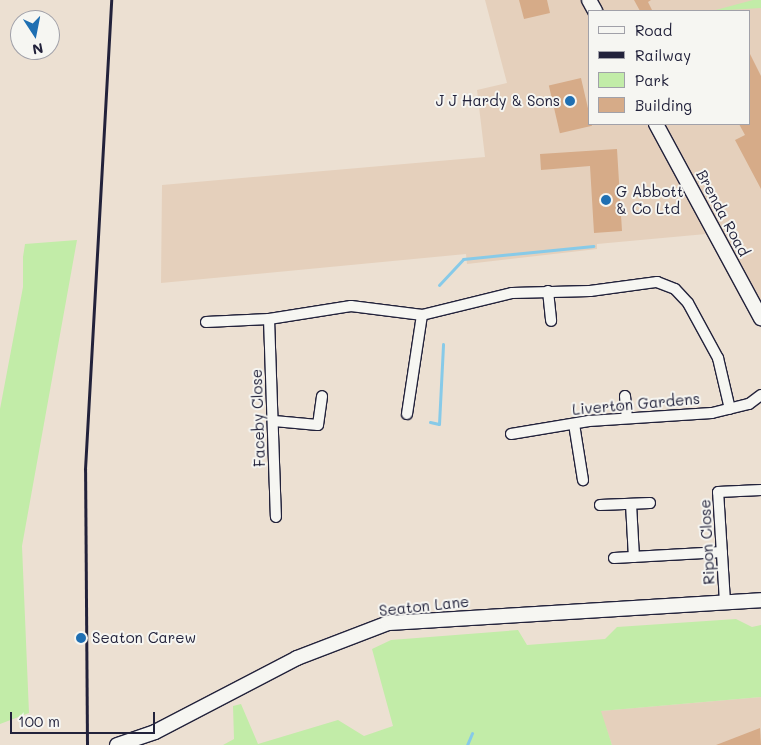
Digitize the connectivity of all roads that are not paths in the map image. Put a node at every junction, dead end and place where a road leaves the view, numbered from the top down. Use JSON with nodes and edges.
{"nodes":[{"id":1,"x":657,"y":125,"type":"edge"},
{"id":2,"x":548,"y":291,"type":"junction"},
{"id":3,"x":422,"y":315,"type":"junction"},
{"id":4,"x":761,"y":318,"type":"edge"},
{"id":5,"x":269,"y":319,"type":"junction"},
{"id":6,"x":550,"y":321,"type":"dead end"},
{"id":7,"x":206,"y":322,"type":"dead end"},
{"id":8,"x":761,"y":395,"type":"edge"},
{"id":9,"x":322,"y":396,"type":"dead end"},
{"id":10,"x":625,"y":396,"type":"dead end"},
{"id":11,"x":730,"y":410,"type":"junction"},
{"id":12,"x":407,"y":414,"type":"dead end"},
{"id":13,"x":627,"y":418,"type":"junction"},
{"id":14,"x":274,"y":422,"type":"junction"},
{"id":15,"x":574,"y":424,"type":"junction"},
{"id":16,"x":511,"y":434,"type":"dead end"},
{"id":17,"x":583,"y":480,"type":"dead end"},
{"id":18,"x":761,"y":490,"type":"edge"},
{"id":19,"x":650,"y":503,"type":"dead end"},
{"id":20,"x":631,"y":504,"type":"junction"},
{"id":21,"x":600,"y":506,"type":"dead end"},
{"id":22,"x":276,"y":517,"type":"dead end"},
{"id":23,"x":722,"y":552,"type":"junction"},
{"id":24,"x":634,"y":557,"type":"junction"},
{"id":25,"x":614,"y":558,"type":"dead end"},
{"id":26,"x":761,"y":600,"type":"edge"},
{"id":27,"x":725,"y":602,"type":"junction"},
{"id":28,"x":117,"y":745,"type":"edge"}],
"edges":[{"from":1,"to":4,"type":"main road","name":"Brenda Road"},
{"from":2,"to":3,"type":"street"},
{"from":2,"to":6,"type":"street"},
{"from":2,"to":11,"type":"street"},
{"from":3,"to":5,"type":"street"},
{"from":3,"to":12,"type":"street"},
{"from":5,"to":7,"type":"street"},
{"from":5,"to":14,"type":"street","name":"Faceby Close"},
{"from":8,"to":11,"type":"street","name":"Liverton Gardens"},
{"from":9,"to":14,"type":"street"},
{"from":10,"to":13,"type":"street"},
{"from":11,"to":13,"type":"street","name":"Liverton Gardens"},
{"from":13,"to":15,"type":"street","name":"Liverton Gardens"},
{"from":14,"to":22,"type":"street","name":"Faceby Close"},
{"from":15,"to":16,"type":"street","name":"Liverton Gardens"},
{"from":15,"to":17,"type":"street"},
{"from":18,"to":23,"type":"street","name":"Ripon Close"},
{"from":19,"to":20,"type":"street"},
{"from":20,"to":21,"type":"street"},
{"from":20,"to":24,"type":"street"},
{"from":23,"to":24,"type":"street"},
{"from":23,"to":27,"type":"street","name":"Ripon Close"},
{"from":24,"to":25,"type":"street"},
{"from":26,"to":27,"type":"main road","name":"Seaton Lane"},
{"from":27,"to":28,"type":"main road","name":"Seaton Lane"}]}
